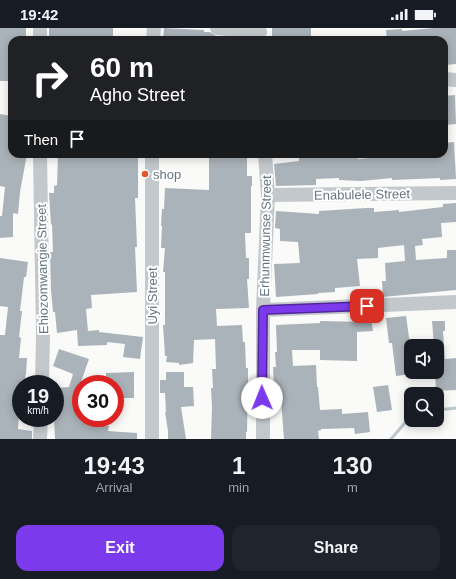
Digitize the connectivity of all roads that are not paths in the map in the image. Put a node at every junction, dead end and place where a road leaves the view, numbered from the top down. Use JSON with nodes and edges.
{"nodes":[{"id":1,"x":217,"y":28,"type":"edge"},
{"id":2,"x":260,"y":33,"type":"edge"},
{"id":3,"x":40,"y":158,"type":"edge"},
{"id":4,"x":152,"y":158,"type":"edge"},
{"id":5,"x":265,"y":158,"type":"edge"},
{"id":6,"x":456,"y":193,"type":"edge"},
{"id":7,"x":268,"y":195,"type":"junction"},
{"id":8,"x":456,"y":302,"type":"edge"},
{"id":9,"x":263,"y":310,"type":"junction"},
{"id":10,"x":42,"y":375,"type":"edge"},
{"id":11,"x":41,"y":427,"type":"edge"},
{"id":12,"x":40,"y":439,"type":"edge"},
{"id":13,"x":152,"y":439,"type":"edge"},
{"id":14,"x":263,"y":439,"type":"edge"}],
"edges":[{"from":1,"to":2,"type":"street"},
{"from":3,"to":10,"type":"street","name":"Ehiozomwangie Street"},
{"from":4,"to":13,"type":"street","name":"Uyi Street"},
{"from":5,"to":7,"type":"street","name":"Erhunmwunse Street"},
{"from":6,"to":7,"type":"street","name":"Enabulele Street"},
{"from":7,"to":9,"type":"street","name":"Erhunmwunse Street"},
{"from":8,"to":9,"type":"street"},
{"from":9,"to":14,"type":"street","name":"Erhunmwunse Street"},
{"from":11,"to":12,"type":"street"}]}
